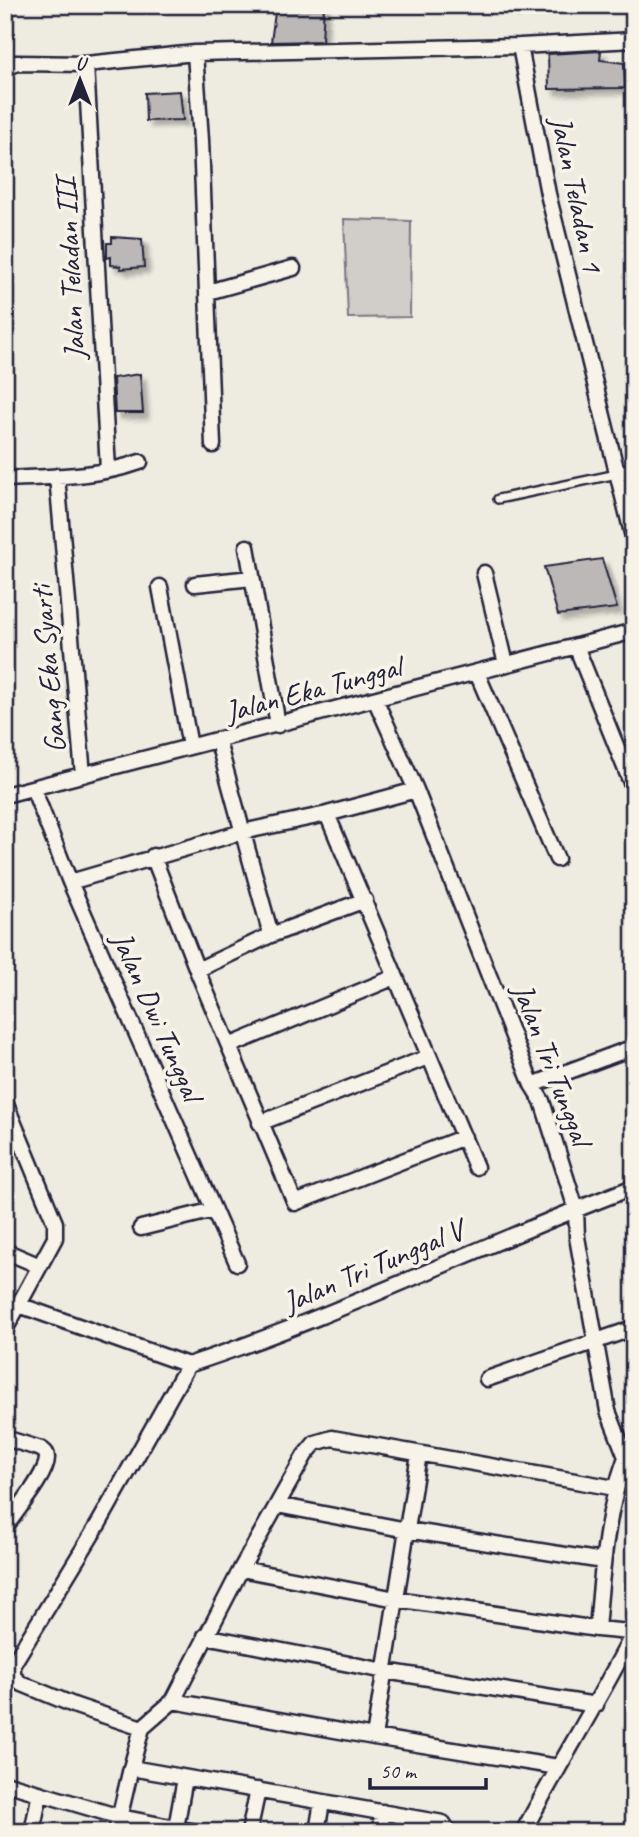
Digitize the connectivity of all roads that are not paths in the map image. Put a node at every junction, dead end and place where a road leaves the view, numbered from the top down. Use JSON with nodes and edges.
{"nodes":[{"id":1,"x":634,"y":40,"type":"edge"},
{"id":2,"x":520,"y":46,"type":"junction"},
{"id":3,"x":195,"y":53,"type":"junction"},
{"id":4,"x":86,"y":64,"type":"junction"},
{"id":5,"x":5,"y":70,"type":"edge"},
{"id":6,"x":293,"y":268,"type":"dead end"},
{"id":7,"x":208,"y":292,"type":"junction"},
{"id":8,"x":213,"y":444,"type":"dead end"},
{"id":9,"x":140,"y":462,"type":"dead end"},
{"id":10,"x":108,"y":470,"type":"junction"},
{"id":11,"x":634,"y":470,"type":"edge"},
{"id":12,"x":618,"y":474,"type":"junction"},
{"id":13,"x":57,"y":476,"type":"junction"},
{"id":14,"x":5,"y":478,"type":"edge"},
{"id":15,"x":498,"y":499,"type":"dead end"},
{"id":16,"x":634,"y":541,"type":"edge"},
{"id":17,"x":247,"y":547,"type":"dead end"},
{"id":18,"x":484,"y":573,"type":"dead end"},
{"id":19,"x":252,"y":578,"type":"junction"},
{"id":20,"x":195,"y":584,"type":"dead end"},
{"id":21,"x":160,"y":587,"type":"dead end"},
{"id":22,"x":634,"y":631,"type":"edge"},
{"id":23,"x":576,"y":646,"type":"junction"},
{"id":24,"x":506,"y":664,"type":"junction"},
{"id":25,"x":477,"y":673,"type":"junction"},
{"id":26,"x":375,"y":699,"type":"junction"},
{"id":27,"x":278,"y":725,"type":"junction"},
{"id":28,"x":218,"y":742,"type":"junction"},
{"id":29,"x":190,"y":746,"type":"junction"},
{"id":30,"x":83,"y":775,"type":"junction"},
{"id":31,"x":33,"y":788,"type":"junction"},
{"id":32,"x":416,"y":790,"type":"junction"},
{"id":33,"x":634,"y":790,"type":"edge"},
{"id":34,"x":5,"y":795,"type":"edge"},
{"id":35,"x":327,"y":814,"type":"junction"},
{"id":36,"x":242,"y":832,"type":"junction"},
{"id":37,"x":153,"y":856,"type":"junction"},
{"id":38,"x":556,"y":859,"type":"dead end"},
{"id":39,"x":70,"y":882,"type":"junction"},
{"id":40,"x":365,"y":900,"type":"junction"},
{"id":41,"x":271,"y":935,"type":"junction"},
{"id":42,"x":197,"y":970,"type":"junction"},
{"id":43,"x":395,"y":977,"type":"junction"},
{"id":44,"x":229,"y":1046,"type":"junction"},
{"id":45,"x":634,"y":1046,"type":"edge"},
{"id":46,"x":428,"y":1057,"type":"junction"},
{"id":47,"x":532,"y":1085,"type":"junction"},
{"id":48,"x":5,"y":1102,"type":"edge"},
{"id":49,"x":260,"y":1124,"type":"junction"},
{"id":50,"x":464,"y":1137,"type":"junction"},
{"id":51,"x":476,"y":1167,"type":"dead end"},
{"id":52,"x":634,"y":1187,"type":"edge"},
{"id":53,"x":576,"y":1209,"type":"junction"},
{"id":54,"x":214,"y":1210,"type":"junction"},
{"id":55,"x":141,"y":1228,"type":"dead end"},
{"id":56,"x":5,"y":1251,"type":"edge"},
{"id":57,"x":237,"y":1263,"type":"dead end"},
{"id":58,"x":40,"y":1266,"type":"junction"},
{"id":59,"x":19,"y":1305,"type":"junction"},
{"id":60,"x":634,"y":1328,"type":"edge"},
{"id":61,"x":5,"y":1330,"type":"edge"},
{"id":62,"x":596,"y":1342,"type":"junction"},
{"id":63,"x":188,"y":1365,"type":"junction"},
{"id":64,"x":487,"y":1379,"type":"dead end"},
{"id":65,"x":5,"y":1438,"type":"edge"},
{"id":66,"x":419,"y":1454,"type":"junction"},
{"id":67,"x":630,"y":1456,"type":"edge"},
{"id":68,"x":615,"y":1488,"type":"junction"},
{"id":69,"x":277,"y":1505,"type":"junction"},
{"id":70,"x":5,"y":1528,"type":"edge"},
{"id":71,"x":407,"y":1531,"type":"junction"},
{"id":72,"x":603,"y":1561,"type":"junction"},
{"id":73,"x":241,"y":1569,"type":"junction"},
{"id":74,"x":396,"y":1599,"type":"junction"},
{"id":75,"x":597,"y":1629,"type":"junction"},
{"id":76,"x":205,"y":1636,"type":"junction"},
{"id":77,"x":385,"y":1671,"type":"junction"},
{"id":78,"x":173,"y":1700,"type":"junction"},
{"id":79,"x":596,"y":1705,"type":"junction"},
{"id":80,"x":142,"y":1728,"type":"junction"},
{"id":81,"x":374,"y":1737,"type":"junction"},
{"id":82,"x":558,"y":1767,"type":"junction"},
{"id":83,"x":131,"y":1768,"type":"junction"},
{"id":84,"x":185,"y":1778,"type":"junction"},
{"id":85,"x":5,"y":1783,"type":"edge"},
{"id":86,"x":258,"y":1790,"type":"junction"},
{"id":87,"x":40,"y":1793,"type":"junction"},
{"id":88,"x":322,"y":1802,"type":"junction"},
{"id":89,"x":383,"y":1812,"type":"junction"},
{"id":90,"x":120,"y":1817,"type":"junction"},
{"id":91,"x":176,"y":1828,"type":"junction"},
{"id":92,"x":32,"y":1832,"type":"edge"},
{"id":93,"x":116,"y":1832,"type":"edge"},
{"id":94,"x":197,"y":1832,"type":"edge"},
{"id":95,"x":249,"y":1832,"type":"edge"},
{"id":96,"x":317,"y":1832,"type":"edge"},
{"id":97,"x":379,"y":1832,"type":"edge"},
{"id":98,"x":449,"y":1832,"type":"edge"},
{"id":99,"x":523,"y":1832,"type":"edge"}],
"edges":[{"from":1,"to":2,"type":"street"},
{"from":2,"to":3,"type":"street"},
{"from":2,"to":12,"type":"street","name":"Jalan Teladan 1"},
{"from":3,"to":4,"type":"street"},
{"from":3,"to":7,"type":"street"},
{"from":4,"to":5,"type":"street"},
{"from":4,"to":10,"type":"street","name":"Jalan Teladan III"},
{"from":6,"to":7,"type":"street"},
{"from":7,"to":8,"type":"street"},
{"from":9,"to":10,"type":"street"},
{"from":10,"to":13,"type":"street"},
{"from":11,"to":12,"type":"street"},
{"from":12,"to":15,"type":"lane"},
{"from":12,"to":16,"type":"street","name":"Jalan Teladan 1"},
{"from":13,"to":14,"type":"street"},
{"from":13,"to":30,"type":"street","name":"Gang Eka Syarti"},
{"from":17,"to":19,"type":"street"},
{"from":18,"to":24,"type":"street"},
{"from":19,"to":20,"type":"street"},
{"from":19,"to":27,"type":"street"},
{"from":21,"to":29,"type":"street"},
{"from":22,"to":23,"type":"street","name":"Jalan Eka Tunggal"},
{"from":23,"to":24,"type":"street","name":"Jalan Eka Tunggal"},
{"from":23,"to":33,"type":"street"},
{"from":24,"to":25,"type":"street","name":"Jalan Eka Tunggal"},
{"from":25,"to":26,"type":"street","name":"Jalan Eka Tunggal"},
{"from":25,"to":38,"type":"street"},
{"from":26,"to":27,"type":"street","name":"Jalan Eka Tunggal"},
{"from":26,"to":32,"type":"street","name":"Jalan Tri Tunggal"},
{"from":27,"to":28,"type":"street","name":"Jalan Eka Tunggal"},
{"from":28,"to":29,"type":"street","name":"Jalan Eka Tunggal"},
{"from":28,"to":36,"type":"street"},
{"from":29,"to":30,"type":"street","name":"Jalan Eka Tunggal"},
{"from":30,"to":31,"type":"street","name":"Jalan Eka Tunggal"},
{"from":31,"to":34,"type":"street","name":"Jalan Eka Tunggal"},
{"from":31,"to":39,"type":"street","name":"Jalan Dwi Tunggal"},
{"from":32,"to":35,"type":"street"},
{"from":32,"to":47,"type":"street","name":"Jalan Tri Tunggal"},
{"from":35,"to":36,"type":"street"},
{"from":35,"to":40,"type":"street"},
{"from":36,"to":37,"type":"street"},
{"from":36,"to":41,"type":"street"},
{"from":37,"to":39,"type":"street"},
{"from":37,"to":42,"type":"street"},
{"from":39,"to":54,"type":"street","name":"Jalan Dwi Tunggal"},
{"from":40,"to":41,"type":"street"},
{"from":40,"to":43,"type":"street"},
{"from":41,"to":42,"type":"street"},
{"from":42,"to":44,"type":"street"},
{"from":43,"to":44,"type":"street"},
{"from":43,"to":46,"type":"street"},
{"from":44,"to":49,"type":"street"},
{"from":45,"to":47,"type":"street"},
{"from":46,"to":49,"type":"street"},
{"from":46,"to":50,"type":"street"},
{"from":47,"to":53,"type":"street","name":"Jalan Tri Tunggal"},
{"from":48,"to":58,"type":"street"},
{"from":49,"to":50,"type":"street"},
{"from":50,"to":51,"type":"street"},
{"from":52,"to":53,"type":"street","name":"Jalan Tri Tunggal V"},
{"from":53,"to":62,"type":"street","name":"Jalan Tri Tunggal"},
{"from":53,"to":63,"type":"street","name":"Jalan Tri Tunggal V"},
{"from":54,"to":55,"type":"street"},
{"from":54,"to":57,"type":"street","name":"Jalan Dwi Tunggal"},
{"from":56,"to":58,"type":"street"},
{"from":58,"to":59,"type":"street"},
{"from":59,"to":61,"type":"street"},
{"from":59,"to":63,"type":"street"},
{"from":60,"to":62,"type":"street"},
{"from":62,"to":64,"type":"street"},
{"from":62,"to":67,"type":"street","name":"Jalan Tri Tunggal"},
{"from":63,"to":80,"type":"street"},
{"from":65,"to":70,"type":"street"},
{"from":66,"to":68,"type":"street"},
{"from":66,"to":69,"type":"street"},
{"from":66,"to":71,"type":"street"},
{"from":67,"to":68,"type":"street"},
{"from":68,"to":72,"type":"street"},
{"from":69,"to":71,"type":"street"},
{"from":69,"to":73,"type":"street"},
{"from":71,"to":72,"type":"street"},
{"from":71,"to":74,"type":"street"},
{"from":72,"to":75,"type":"street"},
{"from":73,"to":74,"type":"street"},
{"from":73,"to":76,"type":"street"},
{"from":74,"to":75,"type":"street"},
{"from":74,"to":77,"type":"street"},
{"from":75,"to":79,"type":"street"},
{"from":76,"to":77,"type":"street"},
{"from":76,"to":78,"type":"street"},
{"from":77,"to":79,"type":"street"},
{"from":77,"to":81,"type":"street"},
{"from":78,"to":80,"type":"street"},
{"from":78,"to":81,"type":"street"},
{"from":79,"to":82,"type":"street"},
{"from":80,"to":83,"type":"street"},
{"from":81,"to":82,"type":"street"},
{"from":82,"to":99,"type":"street"},
{"from":83,"to":84,"type":"street"},
{"from":83,"to":90,"type":"street"},
{"from":84,"to":86,"type":"street"},
{"from":84,"to":91,"type":"street"},
{"from":85,"to":87,"type":"street"},
{"from":86,"to":88,"type":"street"},
{"from":86,"to":95,"type":"street"},
{"from":87,"to":90,"type":"street"},
{"from":87,"to":92,"type":"street"},
{"from":88,"to":89,"type":"street"},
{"from":88,"to":96,"type":"street"},
{"from":89,"to":97,"type":"street"},
{"from":89,"to":98,"type":"street"},
{"from":90,"to":91,"type":"street"},
{"from":90,"to":93,"type":"street"},
{"from":91,"to":94,"type":"street"}]}
